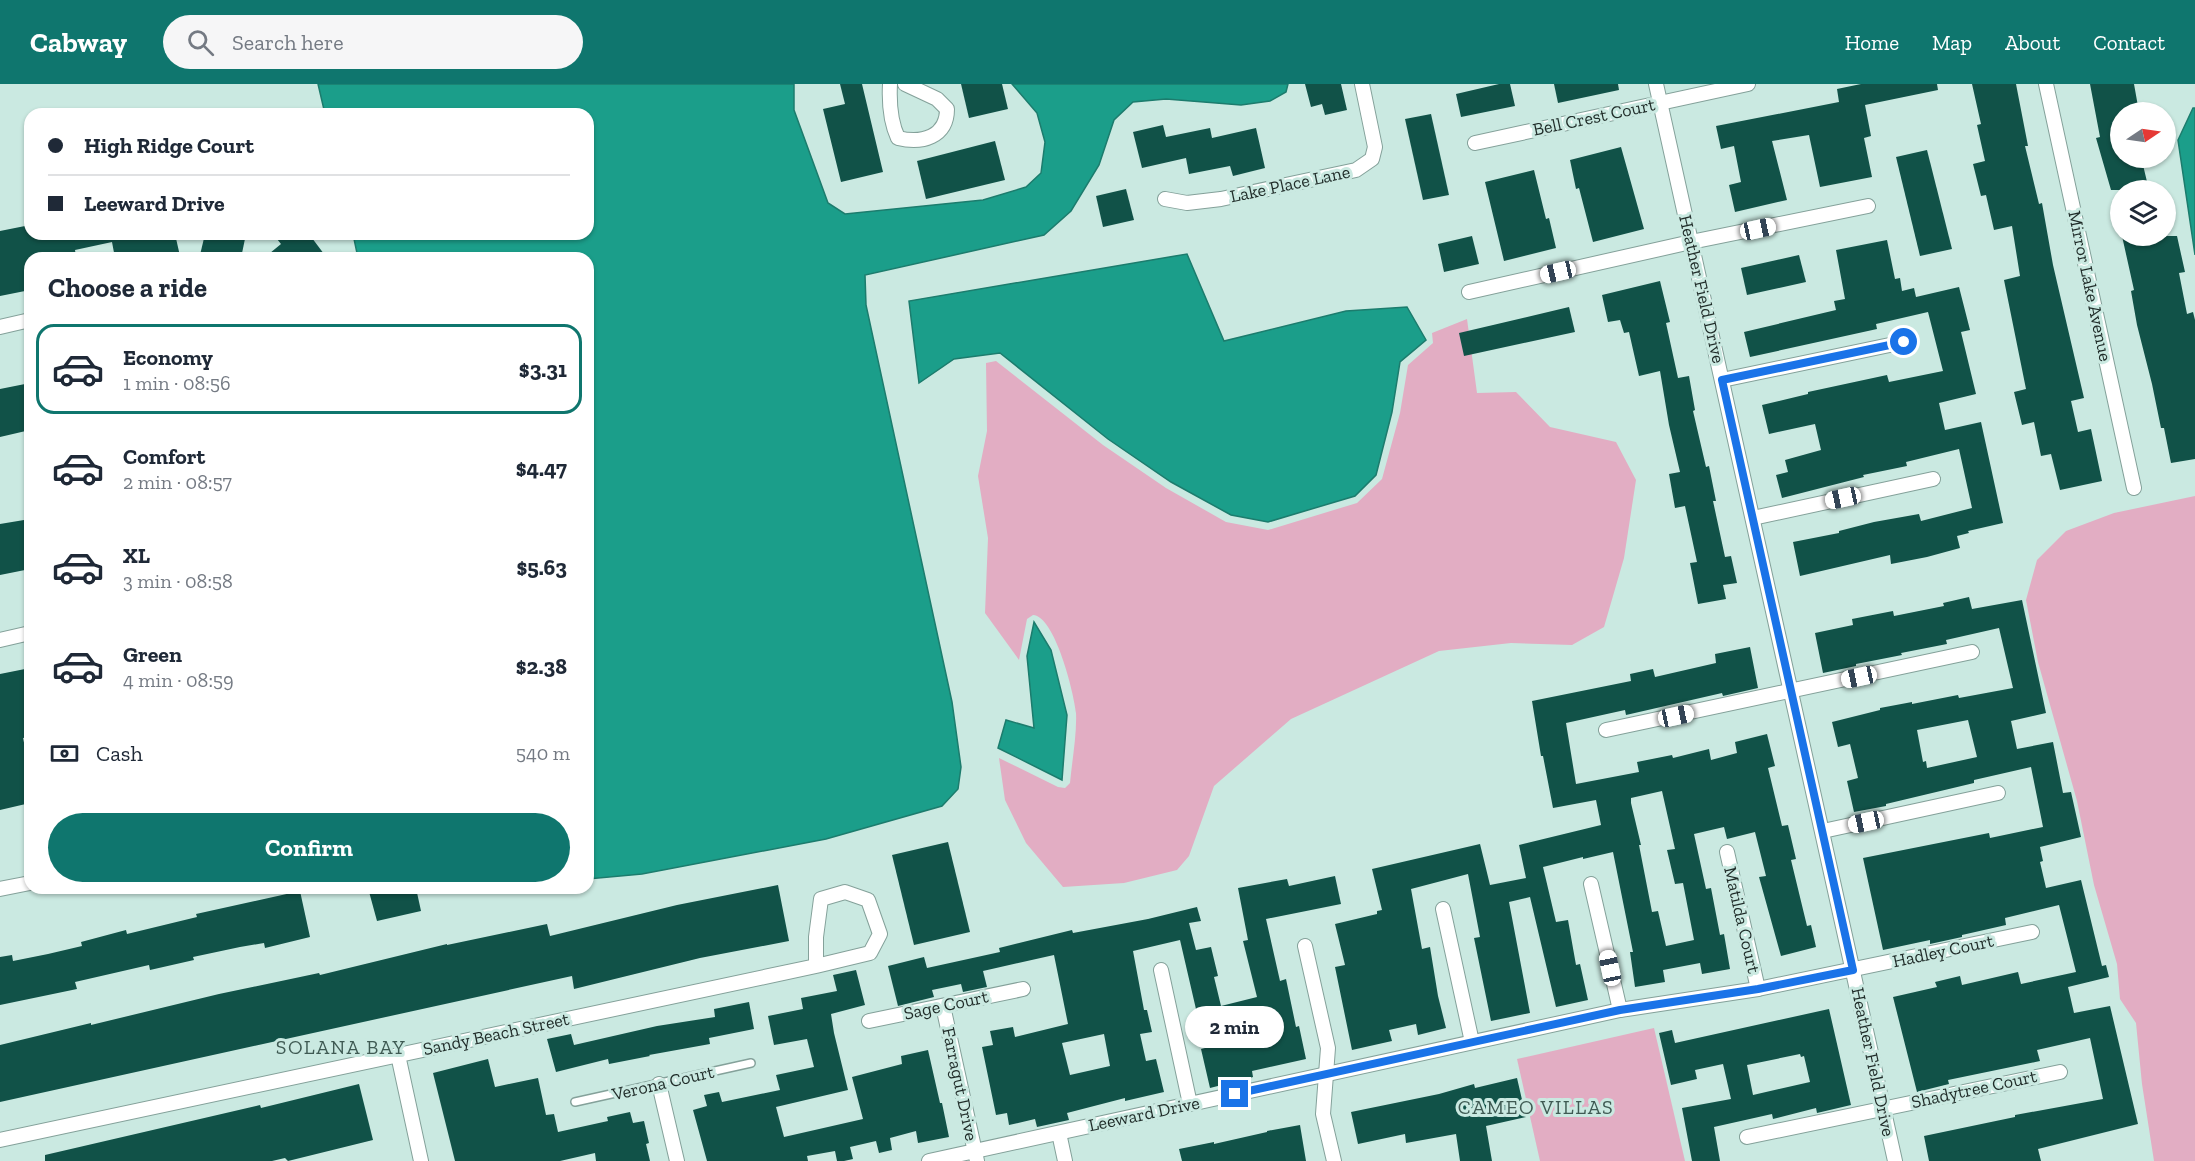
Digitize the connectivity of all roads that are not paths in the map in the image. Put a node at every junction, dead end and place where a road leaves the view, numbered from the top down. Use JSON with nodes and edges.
{"nodes":[{"id":1,"x":890,"y":84,"type":"edge"},
{"id":2,"x":905,"y":84,"type":"edge"},
{"id":3,"x":1362,"y":84,"type":"edge"},
{"id":4,"x":1656,"y":84,"type":"edge"},
{"id":5,"x":1748,"y":84,"type":"edge"},
{"id":6,"x":2046,"y":84,"type":"edge"},
{"id":7,"x":1660,"y":103,"type":"junction"},
{"id":8,"x":1475,"y":143,"type":"dead end"},
{"id":9,"x":1165,"y":199,"type":"dead end"},
{"id":10,"x":1868,"y":206,"type":"dead end"},
{"id":11,"x":1691,"y":242,"type":"junction"},
{"id":12,"x":1469,"y":292,"type":"dead end"},
{"id":13,"x":24,"y":321,"type":"edge"},
{"id":14,"x":0,"y":327,"type":"edge"},
{"id":15,"x":1904,"y":342,"type":"dead end"},
{"id":16,"x":1722,"y":380,"type":"junction"},
{"id":17,"x":1933,"y":479,"type":"dead end"},
{"id":18,"x":2134,"y":488,"type":"dead end"},
{"id":19,"x":1753,"y":518,"type":"junction"},
{"id":20,"x":24,"y":634,"type":"edge"},
{"id":21,"x":0,"y":640,"type":"edge"},
{"id":22,"x":1972,"y":652,"type":"dead end"},
{"id":23,"x":1791,"y":692,"type":"junction"},
{"id":24,"x":1606,"y":730,"type":"dead end"},
{"id":25,"x":1998,"y":793,"type":"dead end"},
{"id":26,"x":1822,"y":831,"type":"junction"},
{"id":27,"x":1727,"y":852,"type":"dead end"},
{"id":28,"x":24,"y":884,"type":"edge"},
{"id":29,"x":1591,"y":884,"type":"dead end"},
{"id":30,"x":0,"y":889,"type":"edge"},
{"id":31,"x":1443,"y":909,"type":"dead end"},
{"id":32,"x":2032,"y":932,"type":"dead end"},
{"id":33,"x":1305,"y":946,"type":"dead end"},
{"id":34,"x":816,"y":966,"type":"junction"},
{"id":35,"x":1161,"y":970,"type":"dead end"},
{"id":36,"x":1853,"y":970,"type":"junction"},
{"id":37,"x":1023,"y":989,"type":"dead end"},
{"id":38,"x":1758,"y":989,"type":"junction"},
{"id":39,"x":943,"y":1006,"type":"junction"},
{"id":40,"x":1620,"y":1010,"type":"junction"},
{"id":41,"x":868,"y":1021,"type":"dead end"},
{"id":42,"x":1472,"y":1042,"type":"junction"},
{"id":43,"x":398,"y":1055,"type":"junction"},
{"id":44,"x":751,"y":1063,"type":"dead end"},
{"id":45,"x":2060,"y":1072,"type":"dead end"},
{"id":46,"x":1325,"y":1073,"type":"junction"},
{"id":47,"x":659,"y":1084,"type":"junction"},
{"id":48,"x":575,"y":1102,"type":"dead end"},
{"id":49,"x":1190,"y":1104,"type":"junction"},
{"id":50,"x":1883,"y":1108,"type":"junction"},
{"id":51,"x":1059,"y":1133,"type":"junction"},
{"id":52,"x":1747,"y":1137,"type":"dead end"},
{"id":53,"x":0,"y":1140,"type":"edge"},
{"id":54,"x":975,"y":1156,"type":"edge"},
{"id":55,"x":421,"y":1161,"type":"edge"},
{"id":56,"x":677,"y":1161,"type":"edge"},
{"id":57,"x":929,"y":1161,"type":"edge"},
{"id":58,"x":1065,"y":1161,"type":"edge"},
{"id":59,"x":1334,"y":1161,"type":"edge"},
{"id":60,"x":1895,"y":1161,"type":"edge"}],
"edges":[{"from":1,"to":2,"type":"street"},
{"from":3,"to":9,"type":"street","name":"Lake Place Lane"},
{"from":4,"to":7,"type":"street","name":"Heather Field Drive"},
{"from":5,"to":7,"type":"street","name":"Bell Crest Court"},
{"from":6,"to":18,"type":"street","name":"Mirror Lake Avenue"},
{"from":7,"to":8,"type":"street","name":"Bell Crest Court"},
{"from":7,"to":11,"type":"street","name":"Heather Field Drive"},
{"from":10,"to":11,"type":"street"},
{"from":11,"to":12,"type":"street"},
{"from":11,"to":16,"type":"street","name":"Heather Field Drive"},
{"from":13,"to":14,"type":"street"},
{"from":15,"to":16,"type":"street"},
{"from":16,"to":19,"type":"street","name":"Heather Field Drive"},
{"from":17,"to":19,"type":"street"},
{"from":19,"to":23,"type":"street","name":"Heather Field Drive"},
{"from":20,"to":21,"type":"street"},
{"from":22,"to":23,"type":"street"},
{"from":23,"to":24,"type":"street"},
{"from":23,"to":26,"type":"street","name":"Heather Field Drive"},
{"from":25,"to":26,"type":"street"},
{"from":26,"to":36,"type":"street","name":"Heather Field Drive"},
{"from":27,"to":38,"type":"street","name":"Matilda Court"},
{"from":28,"to":30,"type":"street"},
{"from":29,"to":40,"type":"street"},
{"from":31,"to":42,"type":"street"},
{"from":32,"to":36,"type":"street","name":"Hadley Court"},
{"from":33,"to":46,"type":"street"},
{"from":34,"to":34,"type":"street","name":"Sandy Beach Street"},
{"from":34,"to":43,"type":"street","name":"Sandy Beach Street"},
{"from":35,"to":49,"type":"street"},
{"from":36,"to":38,"type":"street","name":"Leeward Drive"},
{"from":36,"to":50,"type":"street","name":"Heather Field Drive"},
{"from":37,"to":39,"type":"street","name":"Sage Court"},
{"from":38,"to":40,"type":"street","name":"Leeward Drive"},
{"from":39,"to":41,"type":"street","name":"Sage Court"},
{"from":39,"to":54,"type":"street","name":"Farragut Drive"},
{"from":40,"to":42,"type":"street","name":"Leeward Drive"},
{"from":42,"to":46,"type":"street","name":"Leeward Drive"},
{"from":43,"to":53,"type":"street","name":"Sandy Beach Street"},
{"from":43,"to":55,"type":"street"},
{"from":44,"to":47,"type":"lane","name":"Verona Court"},
{"from":45,"to":50,"type":"street","name":"Shadytree Court"},
{"from":46,"to":49,"type":"street","name":"Leeward Drive"},
{"from":46,"to":59,"type":"street"},
{"from":47,"to":48,"type":"lane","name":"Verona Court"},
{"from":47,"to":56,"type":"street"},
{"from":49,"to":51,"type":"street","name":"Leeward Drive"},
{"from":50,"to":52,"type":"street","name":"Shadytree Court"},
{"from":50,"to":60,"type":"street","name":"Heather Field Drive"},
{"from":51,"to":54,"type":"street","name":"Leeward Drive"},
{"from":51,"to":58,"type":"street"},
{"from":54,"to":57,"type":"street","name":"Leeward Drive"}]}
